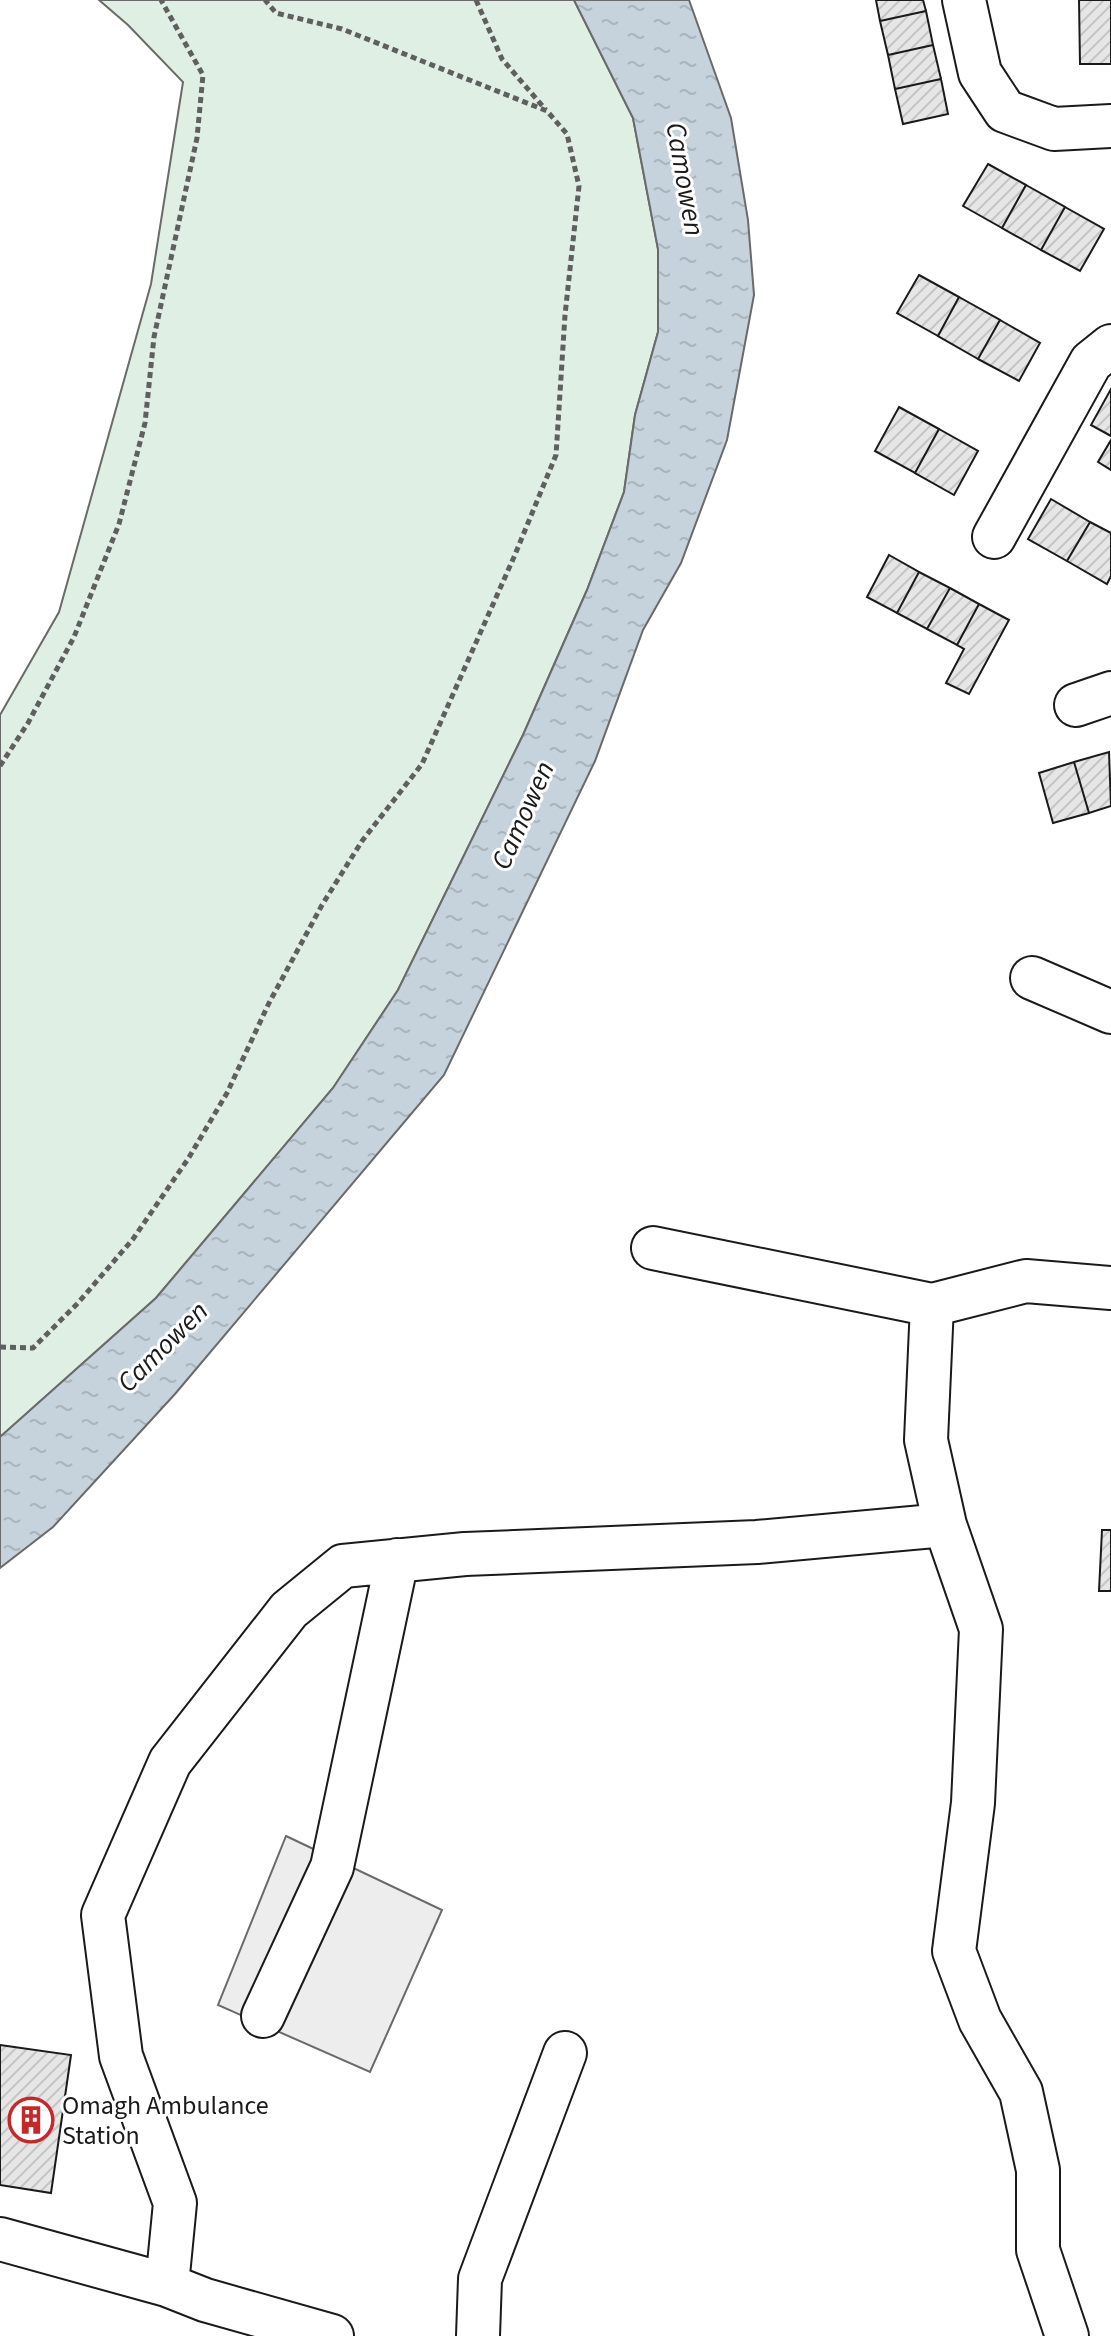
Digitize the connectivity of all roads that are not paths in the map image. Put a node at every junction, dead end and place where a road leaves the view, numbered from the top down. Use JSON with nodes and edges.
{"nodes":[{"id":1,"x":964,"y":0,"type":"edge"},
{"id":2,"x":1111,"y":126,"type":"edge"},
{"id":3,"x":1111,"y":346,"type":"edge"},
{"id":4,"x":994,"y":537,"type":"dead end"},
{"id":5,"x":1032,"y":978,"type":"dead end"},
{"id":6,"x":1111,"y":1012,"type":"edge"},
{"id":7,"x":653,"y":1248,"type":"dead end"},
{"id":8,"x":1111,"y":1288,"type":"edge"},
{"id":9,"x":932,"y":1305,"type":"junction"},
{"id":10,"x":945,"y":1525,"type":"junction"},
{"id":11,"x":397,"y":1560,"type":"junction"},
{"id":12,"x":263,"y":2016,"type":"dead end"},
{"id":13,"x":565,"y":2053,"type":"dead end"},
{"id":14,"x":0,"y":2239,"type":"edge"},
{"id":15,"x":167,"y":2285,"type":"junction"},
{"id":16,"x":332,"y":2336,"type":"edge"},
{"id":17,"x":478,"y":2336,"type":"edge"},
{"id":18,"x":1067,"y":2336,"type":"edge"}],
"edges":[{"from":1,"to":2,"type":"street"},
{"from":3,"to":4,"type":"street"},
{"from":5,"to":6,"type":"street"},
{"from":7,"to":9,"type":"street"},
{"from":8,"to":9,"type":"street"},
{"from":9,"to":10,"type":"street"},
{"from":10,"to":11,"type":"street"},
{"from":10,"to":18,"type":"street"},
{"from":11,"to":12,"type":"street"},
{"from":11,"to":15,"type":"street"},
{"from":13,"to":17,"type":"street"},
{"from":14,"to":15,"type":"street"},
{"from":15,"to":16,"type":"street"}]}
